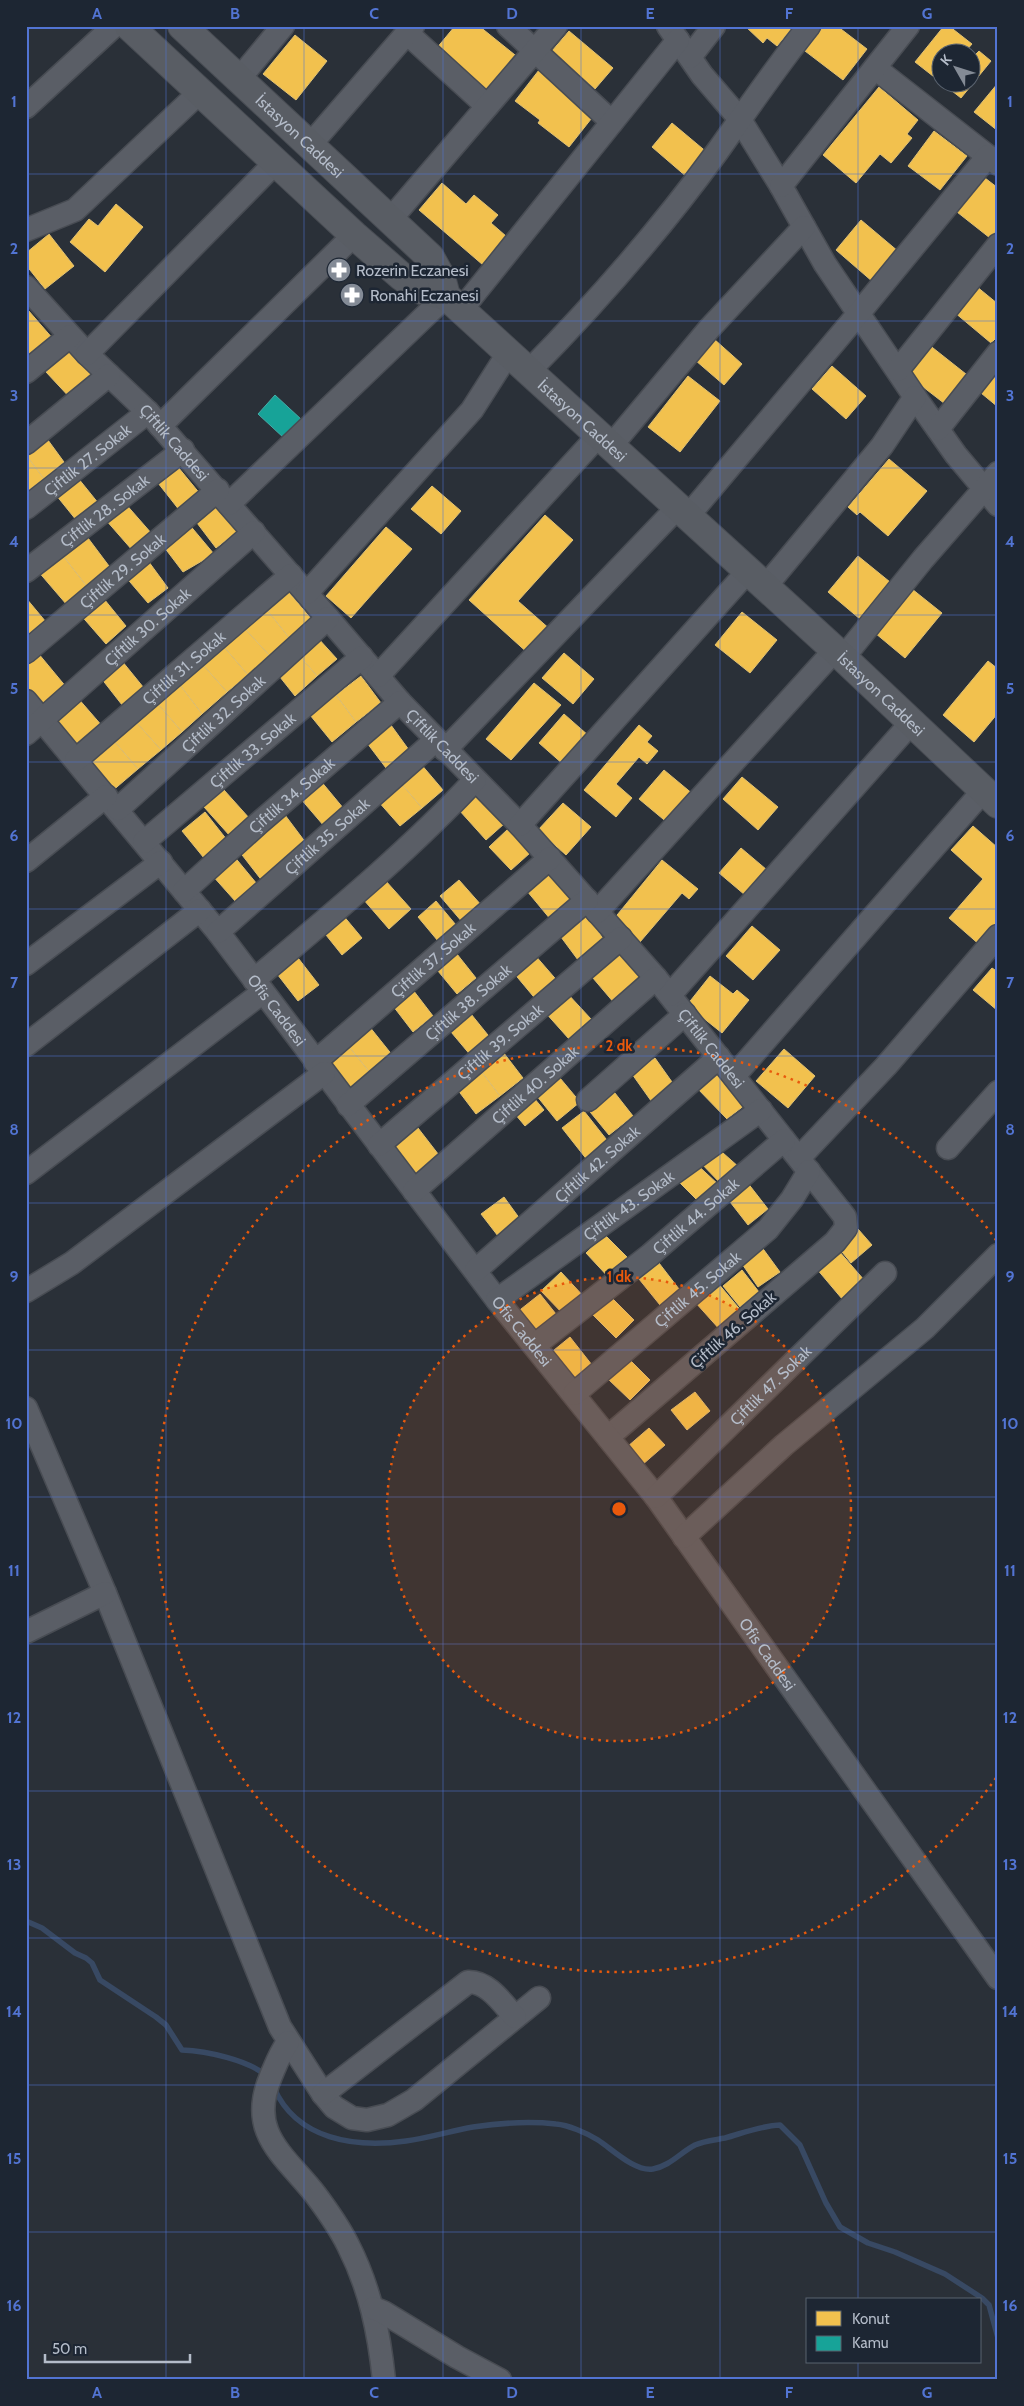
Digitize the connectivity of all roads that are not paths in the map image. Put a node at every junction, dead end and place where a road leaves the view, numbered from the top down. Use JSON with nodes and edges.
{"nodes":[{"id":1,"x":114,"y":26,"type":"edge"},
{"id":2,"x":129,"y":26,"type":"edge"},
{"id":3,"x":182,"y":26,"type":"edge"},
{"id":4,"x":283,"y":26,"type":"edge"},
{"id":5,"x":508,"y":26,"type":"edge"},
{"id":6,"x":556,"y":26,"type":"edge"},
{"id":7,"x":714,"y":26,"type":"edge"},
{"id":8,"x":809,"y":26,"type":"edge"},
{"id":9,"x":908,"y":26,"type":"edge"},
{"id":10,"x":410,"y":30,"type":"edge"},
{"id":11,"x":679,"y":41,"type":"edge"},
{"id":12,"x":534,"y":51,"type":"junction"},
{"id":13,"x":875,"y":68,"type":"junction"},
{"id":14,"x":239,"y":80,"type":"junction"},
{"id":15,"x":200,"y":90,"type":"junction"},
{"id":16,"x":487,"y":106,"type":"junction"},
{"id":17,"x":26,"y":107,"type":"edge"},
{"id":18,"x":739,"y":118,"type":"junction"},
{"id":19,"x":612,"y":122,"type":"junction"},
{"id":20,"x":310,"y":146,"type":"junction"},
{"id":21,"x":993,"y":160,"type":"edge"},
{"id":22,"x":276,"y":162,"type":"junction"},
{"id":23,"x":781,"y":186,"type":"junction"},
{"id":24,"x":389,"y":221,"type":"junction"},
{"id":25,"x":804,"y":226,"type":"junction"},
{"id":26,"x":26,"y":230,"type":"edge"},
{"id":27,"x":354,"y":235,"type":"junction"},
{"id":28,"x":998,"y":245,"type":"edge"},
{"id":29,"x":28,"y":292,"type":"edge"},
{"id":30,"x":454,"y":302,"type":"junction"},
{"id":31,"x":859,"y":314,"type":"junction"},
{"id":32,"x":70,"y":336,"type":"junction"},
{"id":33,"x":509,"y":352,"type":"junction"},
{"id":34,"x":998,"y":353,"type":"edge"},
{"id":35,"x":87,"y":354,"type":"junction"},
{"id":36,"x":898,"y":370,"type":"junction"},
{"id":37,"x":530,"y":371,"type":"junction"},
{"id":38,"x":26,"y":372,"type":"edge"},
{"id":39,"x":109,"y":375,"type":"junction"},
{"id":40,"x":915,"y":397,"type":"junction"},
{"id":41,"x":154,"y":419,"type":"junction"},
{"id":42,"x":938,"y":429,"type":"junction"},
{"id":43,"x":605,"y":440,"type":"junction"},
{"id":44,"x":26,"y":443,"type":"edge"},
{"id":45,"x":183,"y":450,"type":"junction"},
{"id":46,"x":994,"y":489,"type":"edge"},
{"id":47,"x":224,"y":497,"type":"junction"},
{"id":48,"x":26,"y":508,"type":"edge"},
{"id":49,"x":683,"y":512,"type":"junction"},
{"id":50,"x":254,"y":532,"type":"junction"},
{"id":51,"x":26,"y":571,"type":"edge"},
{"id":52,"x":291,"y":575,"type":"junction"},
{"id":53,"x":757,"y":579,"type":"junction"},
{"id":54,"x":307,"y":593,"type":"junction"},
{"id":55,"x":328,"y":618,"type":"junction"},
{"id":56,"x":26,"y":652,"type":"edge"},
{"id":57,"x":839,"y":654,"type":"junction"},
{"id":58,"x":362,"y":657,"type":"junction"},
{"id":59,"x":378,"y":676,"type":"junction"},
{"id":60,"x":26,"y":701,"type":"edge"},
{"id":61,"x":400,"y":702,"type":"junction"},
{"id":62,"x":912,"y":723,"type":"junction"},
{"id":63,"x":34,"y":726,"type":"edge"},
{"id":64,"x":441,"y":745,"type":"junction"},
{"id":65,"x":76,"y":760,"type":"junction"},
{"id":66,"x":475,"y":780,"type":"junction"},
{"id":67,"x":991,"y":798,"type":"edge"},
{"id":68,"x":112,"y":803,"type":"junction"},
{"id":69,"x":520,"y":825,"type":"junction"},
{"id":70,"x":144,"y":842,"type":"junction"},
{"id":71,"x":550,"y":858,"type":"junction"},
{"id":72,"x":26,"y":861,"type":"edge"},
{"id":73,"x":161,"y":862,"type":"junction"},
{"id":74,"x":184,"y":891,"type":"junction"},
{"id":75,"x":592,"y":906,"type":"junction"},
{"id":76,"x":200,"y":910,"type":"junction"},
{"id":77,"x":218,"y":932,"type":"junction"},
{"id":78,"x":998,"y":936,"type":"edge"},
{"id":79,"x":621,"y":938,"type":"junction"},
{"id":80,"x":26,"y":964,"type":"edge"},
{"id":81,"x":656,"y":978,"type":"junction"},
{"id":82,"x":258,"y":986,"type":"junction"},
{"id":83,"x":670,"y":995,"type":"junction"},
{"id":84,"x":686,"y":1014,"type":"junction"},
{"id":85,"x":26,"y":1045,"type":"edge"},
{"id":86,"x":719,"y":1057,"type":"junction"},
{"id":87,"x":319,"y":1067,"type":"junction"},
{"id":88,"x":734,"y":1076,"type":"junction"},
{"id":89,"x":998,"y":1092,"type":"edge"},
{"id":90,"x":588,"y":1100,"type":"dead end"},
{"id":91,"x":348,"y":1105,"type":"junction"},
{"id":92,"x":761,"y":1110,"type":"junction"},
{"id":93,"x":784,"y":1140,"type":"junction"},
{"id":94,"x":379,"y":1145,"type":"junction"},
{"id":95,"x":948,"y":1148,"type":"dead end"},
{"id":96,"x":804,"y":1164,"type":"junction"},
{"id":97,"x":26,"y":1173,"type":"edge"},
{"id":98,"x":414,"y":1191,"type":"junction"},
{"id":99,"x":845,"y":1217,"type":"joint"},
{"id":100,"x":998,"y":1255,"type":"edge"},
{"id":101,"x":476,"y":1270,"type":"junction"},
{"id":102,"x":885,"y":1272,"type":"dead end"},
{"id":103,"x":26,"y":1291,"type":"edge"},
{"id":104,"x":497,"y":1300,"type":"junction"},
{"id":105,"x":535,"y":1345,"type":"junction"},
{"id":106,"x":574,"y":1394,"type":"junction"},
{"id":107,"x":26,"y":1408,"type":"edge"},
{"id":108,"x":608,"y":1437,"type":"junction"},
{"id":109,"x":656,"y":1497,"type":"junction"},
{"id":110,"x":684,"y":1537,"type":"junction"},
{"id":111,"x":105,"y":1593,"type":"junction"},
{"id":112,"x":26,"y":1632,"type":"edge"},
{"id":113,"x":998,"y":1978,"type":"edge"},
{"id":114,"x":539,"y":1998,"type":"dead end"},
{"id":115,"x":516,"y":2017,"type":"junction"},
{"id":116,"x":288,"y":2042,"type":"junction"},
{"id":117,"x":323,"y":2094,"type":"junction"},
{"id":118,"x":373,"y":2308,"type":"junction"},
{"id":119,"x":384,"y":2380,"type":"edge"},
{"id":120,"x":500,"y":2380,"type":"edge"}],
"edges":[{"from":1,"to":17,"type":"street"},
{"from":2,"to":15,"type":"main road"},
{"from":3,"to":14,"type":"main road","name":"İstasyon Caddesi"},
{"from":4,"to":14,"type":"street"},
{"from":5,"to":12,"type":"street"},
{"from":6,"to":12,"type":"street"},
{"from":7,"to":11,"type":"street","name":"Çiftlik 29. Sokak"},
{"from":8,"to":18,"type":"street"},
{"from":9,"to":13,"type":"street"},
{"from":10,"to":16,"type":"street"},
{"from":10,"to":20,"type":"street"},
{"from":11,"to":18,"type":"street"},
{"from":11,"to":19,"type":"street","name":"Çiftlik 29. Sokak"},
{"from":12,"to":16,"type":"street"},
{"from":12,"to":19,"type":"street"},
{"from":13,"to":21,"type":"street"},
{"from":13,"to":23,"type":"street"},
{"from":14,"to":20,"type":"main road","name":"İstasyon Caddesi"},
{"from":15,"to":22,"type":"main road"},
{"from":15,"to":26,"type":"street"},
{"from":16,"to":24,"type":"street"},
{"from":18,"to":23,"type":"street"},
{"from":18,"to":37,"type":"street"},
{"from":19,"to":30,"type":"street","name":"Çiftlik 29. Sokak"},
{"from":20,"to":24,"type":"main road","name":"İstasyon Caddesi"},
{"from":21,"to":31,"type":"street","name":"Çiftlik 35. Sokak"},
{"from":22,"to":27,"type":"main road"},
{"from":22,"to":35,"type":"street"},
{"from":23,"to":25,"type":"street"},
{"from":24,"to":30,"type":"main road","name":"İstasyon Caddesi"},
{"from":25,"to":31,"type":"street"},
{"from":25,"to":43,"type":"street"},
{"from":27,"to":30,"type":"main road"},
{"from":27,"to":41,"type":"street","name":"Çiftlik 27. Sokak"},
{"from":28,"to":36,"type":"street"},
{"from":29,"to":32,"type":"street","name":"Çiftlik Caddesi"},
{"from":30,"to":33,"type":"main road","name":"İstasyon Caddesi"},
{"from":30,"to":47,"type":"street","name":"Çiftlik 29. Sokak"},
{"from":31,"to":36,"type":"street"},
{"from":31,"to":49,"type":"street","name":"Çiftlik 35. Sokak"},
{"from":32,"to":35,"type":"street","name":"Çiftlik Caddesi"},
{"from":32,"to":38,"type":"street"},
{"from":33,"to":37,"type":"main road","name":"İstasyon Caddesi"},
{"from":33,"to":54,"type":"street"},
{"from":34,"to":42,"type":"street"},
{"from":35,"to":39,"type":"street","name":"Çiftlik Caddesi"},
{"from":36,"to":40,"type":"street"},
{"from":37,"to":43,"type":"main road","name":"İstasyon Caddesi"},
{"from":39,"to":41,"type":"street","name":"Çiftlik Caddesi"},
{"from":39,"to":44,"type":"street"},
{"from":40,"to":42,"type":"street"},
{"from":40,"to":53,"type":"street"},
{"from":41,"to":45,"type":"street","name":"Çiftlik Caddesi"},
{"from":41,"to":48,"type":"street","name":"Çiftlik 27. Sokak"},
{"from":42,"to":46,"type":"street"},
{"from":43,"to":49,"type":"main road","name":"İstasyon Caddesi"},
{"from":43,"to":59,"type":"street"},
{"from":45,"to":47,"type":"street","name":"Çiftlik Caddesi"},
{"from":45,"to":51,"type":"street","name":"Çiftlik 28. Sokak"},
{"from":46,"to":57,"type":"street","name":"Çiftlik 38. Sokak"},
{"from":47,"to":50,"type":"street","name":"Çiftlik Caddesi"},
{"from":47,"to":56,"type":"street","name":"Çiftlik 29. Sokak"},
{"from":49,"to":53,"type":"main road","name":"İstasyon Caddesi"},
{"from":49,"to":64,"type":"street","name":"Çiftlik 35. Sokak"},
{"from":50,"to":52,"type":"street","name":"Çiftlik Caddesi"},
{"from":50,"to":63,"type":"street","name":"Çiftlik 30. Sokak"},
{"from":52,"to":54,"type":"street","name":"Çiftlik Caddesi"},
{"from":52,"to":65,"type":"street","name":"Çiftlik 31. Sokak"},
{"from":53,"to":57,"type":"main road","name":"İstasyon Caddesi"},
{"from":53,"to":69,"type":"street"},
{"from":54,"to":55,"type":"street","name":"Çiftlik Caddesi"},
{"from":55,"to":58,"type":"street","name":"Çiftlik Caddesi"},
{"from":55,"to":68,"type":"street","name":"Çiftlik 32. Sokak"},
{"from":57,"to":62,"type":"main road","name":"İstasyon Caddesi"},
{"from":57,"to":75,"type":"street","name":"Çiftlik 38. Sokak"},
{"from":58,"to":59,"type":"street","name":"Çiftlik Caddesi"},
{"from":58,"to":70,"type":"street","name":"Çiftlik 33. Sokak"},
{"from":59,"to":61,"type":"street","name":"Çiftlik Caddesi"},
{"from":60,"to":63,"type":"street","name":"Ofis Caddesi"},
{"from":61,"to":64,"type":"street","name":"Çiftlik Caddesi"},
{"from":61,"to":74,"type":"street","name":"Çiftlik 34. Sokak"},
{"from":62,"to":67,"type":"main road","name":"İstasyon Caddesi"},
{"from":62,"to":83,"type":"street"},
{"from":63,"to":65,"type":"street","name":"Ofis Caddesi"},
{"from":64,"to":66,"type":"street","name":"Çiftlik Caddesi"},
{"from":64,"to":77,"type":"street","name":"Çiftlik 35. Sokak"},
{"from":65,"to":68,"type":"street","name":"Ofis Caddesi"},
{"from":66,"to":69,"type":"street","name":"Çiftlik Caddesi"},
{"from":66,"to":82,"type":"street"},
{"from":67,"to":88,"type":"street"},
{"from":68,"to":70,"type":"street","name":"Ofis Caddesi"},
{"from":68,"to":72,"type":"street","name":"Çiftlik 32. Sokak"},
{"from":69,"to":71,"type":"street","name":"Çiftlik Caddesi"},
{"from":70,"to":73,"type":"street","name":"Ofis Caddesi"},
{"from":71,"to":75,"type":"street","name":"Çiftlik Caddesi"},
{"from":71,"to":87,"type":"street","name":"Çiftlik 37. Sokak"},
{"from":73,"to":74,"type":"street","name":"Ofis Caddesi"},
{"from":73,"to":80,"type":"street"},
{"from":74,"to":76,"type":"street","name":"Ofis Caddesi"},
{"from":75,"to":79,"type":"street","name":"Çiftlik Caddesi"},
{"from":75,"to":91,"type":"street","name":"Çiftlik 38. Sokak"},
{"from":76,"to":77,"type":"street","name":"Ofis Caddesi"},
{"from":76,"to":85,"type":"street"},
{"from":77,"to":82,"type":"street","name":"Ofis Caddesi"},
{"from":78,"to":96,"type":"street","name":"Çiftlik 45. Sokak"},
{"from":79,"to":81,"type":"street","name":"Çiftlik Caddesi"},
{"from":79,"to":94,"type":"street","name":"Çiftlik 39. Sokak"},
{"from":81,"to":83,"type":"street","name":"Çiftlik Caddesi"},
{"from":81,"to":98,"type":"street","name":"Çiftlik 40. Sokak"},
{"from":82,"to":87,"type":"street","name":"Ofis Caddesi"},
{"from":82,"to":97,"type":"street"},
{"from":83,"to":84,"type":"street","name":"Çiftlik Caddesi"},
{"from":84,"to":86,"type":"street","name":"Çiftlik Caddesi"},
{"from":84,"to":90,"type":"street"},
{"from":86,"to":88,"type":"street","name":"Çiftlik Caddesi"},
{"from":86,"to":101,"type":"street","name":"Çiftlik 42. Sokak"},
{"from":87,"to":91,"type":"street","name":"Ofis Caddesi"},
{"from":87,"to":103,"type":"street","name":"Çiftlik 37. Sokak"},
{"from":88,"to":92,"type":"street","name":"Çiftlik Caddesi"},
{"from":89,"to":95,"type":"street"},
{"from":91,"to":94,"type":"street","name":"Ofis Caddesi"},
{"from":92,"to":93,"type":"street","name":"Çiftlik Caddesi"},
{"from":92,"to":104,"type":"street","name":"Çiftlik 43. Sokak"},
{"from":93,"to":96,"type":"street","name":"Çiftlik Caddesi"},
{"from":93,"to":105,"type":"street","name":"Çiftlik 44. Sokak"},
{"from":94,"to":98,"type":"street","name":"Ofis Caddesi"},
{"from":96,"to":99,"type":"street","name":"Çiftlik Caddesi"},
{"from":96,"to":106,"type":"street","name":"Çiftlik 45. Sokak"},
{"from":98,"to":101,"type":"street","name":"Ofis Caddesi"},
{"from":99,"to":108,"type":"street","name":"Çiftlik 46. Sokak"},
{"from":100,"to":110,"type":"street"},
{"from":101,"to":104,"type":"street","name":"Ofis Caddesi"},
{"from":102,"to":109,"type":"street","name":"Çiftlik 47. Sokak"},
{"from":104,"to":105,"type":"street","name":"Ofis Caddesi"},
{"from":105,"to":106,"type":"street","name":"Ofis Caddesi"},
{"from":106,"to":108,"type":"street","name":"Ofis Caddesi"},
{"from":107,"to":111,"type":"street"},
{"from":108,"to":109,"type":"street","name":"Ofis Caddesi"},
{"from":109,"to":110,"type":"street","name":"Ofis Caddesi"},
{"from":110,"to":113,"type":"street","name":"Ofis Caddesi"},
{"from":111,"to":112,"type":"street"},
{"from":111,"to":116,"type":"street"},
{"from":114,"to":115,"type":"street"},
{"from":115,"to":117,"type":"street"},
{"from":115,"to":117,"type":"street"},
{"from":116,"to":117,"type":"street"},
{"from":116,"to":118,"type":"street"},
{"from":118,"to":119,"type":"street"},
{"from":118,"to":120,"type":"street"}]}
